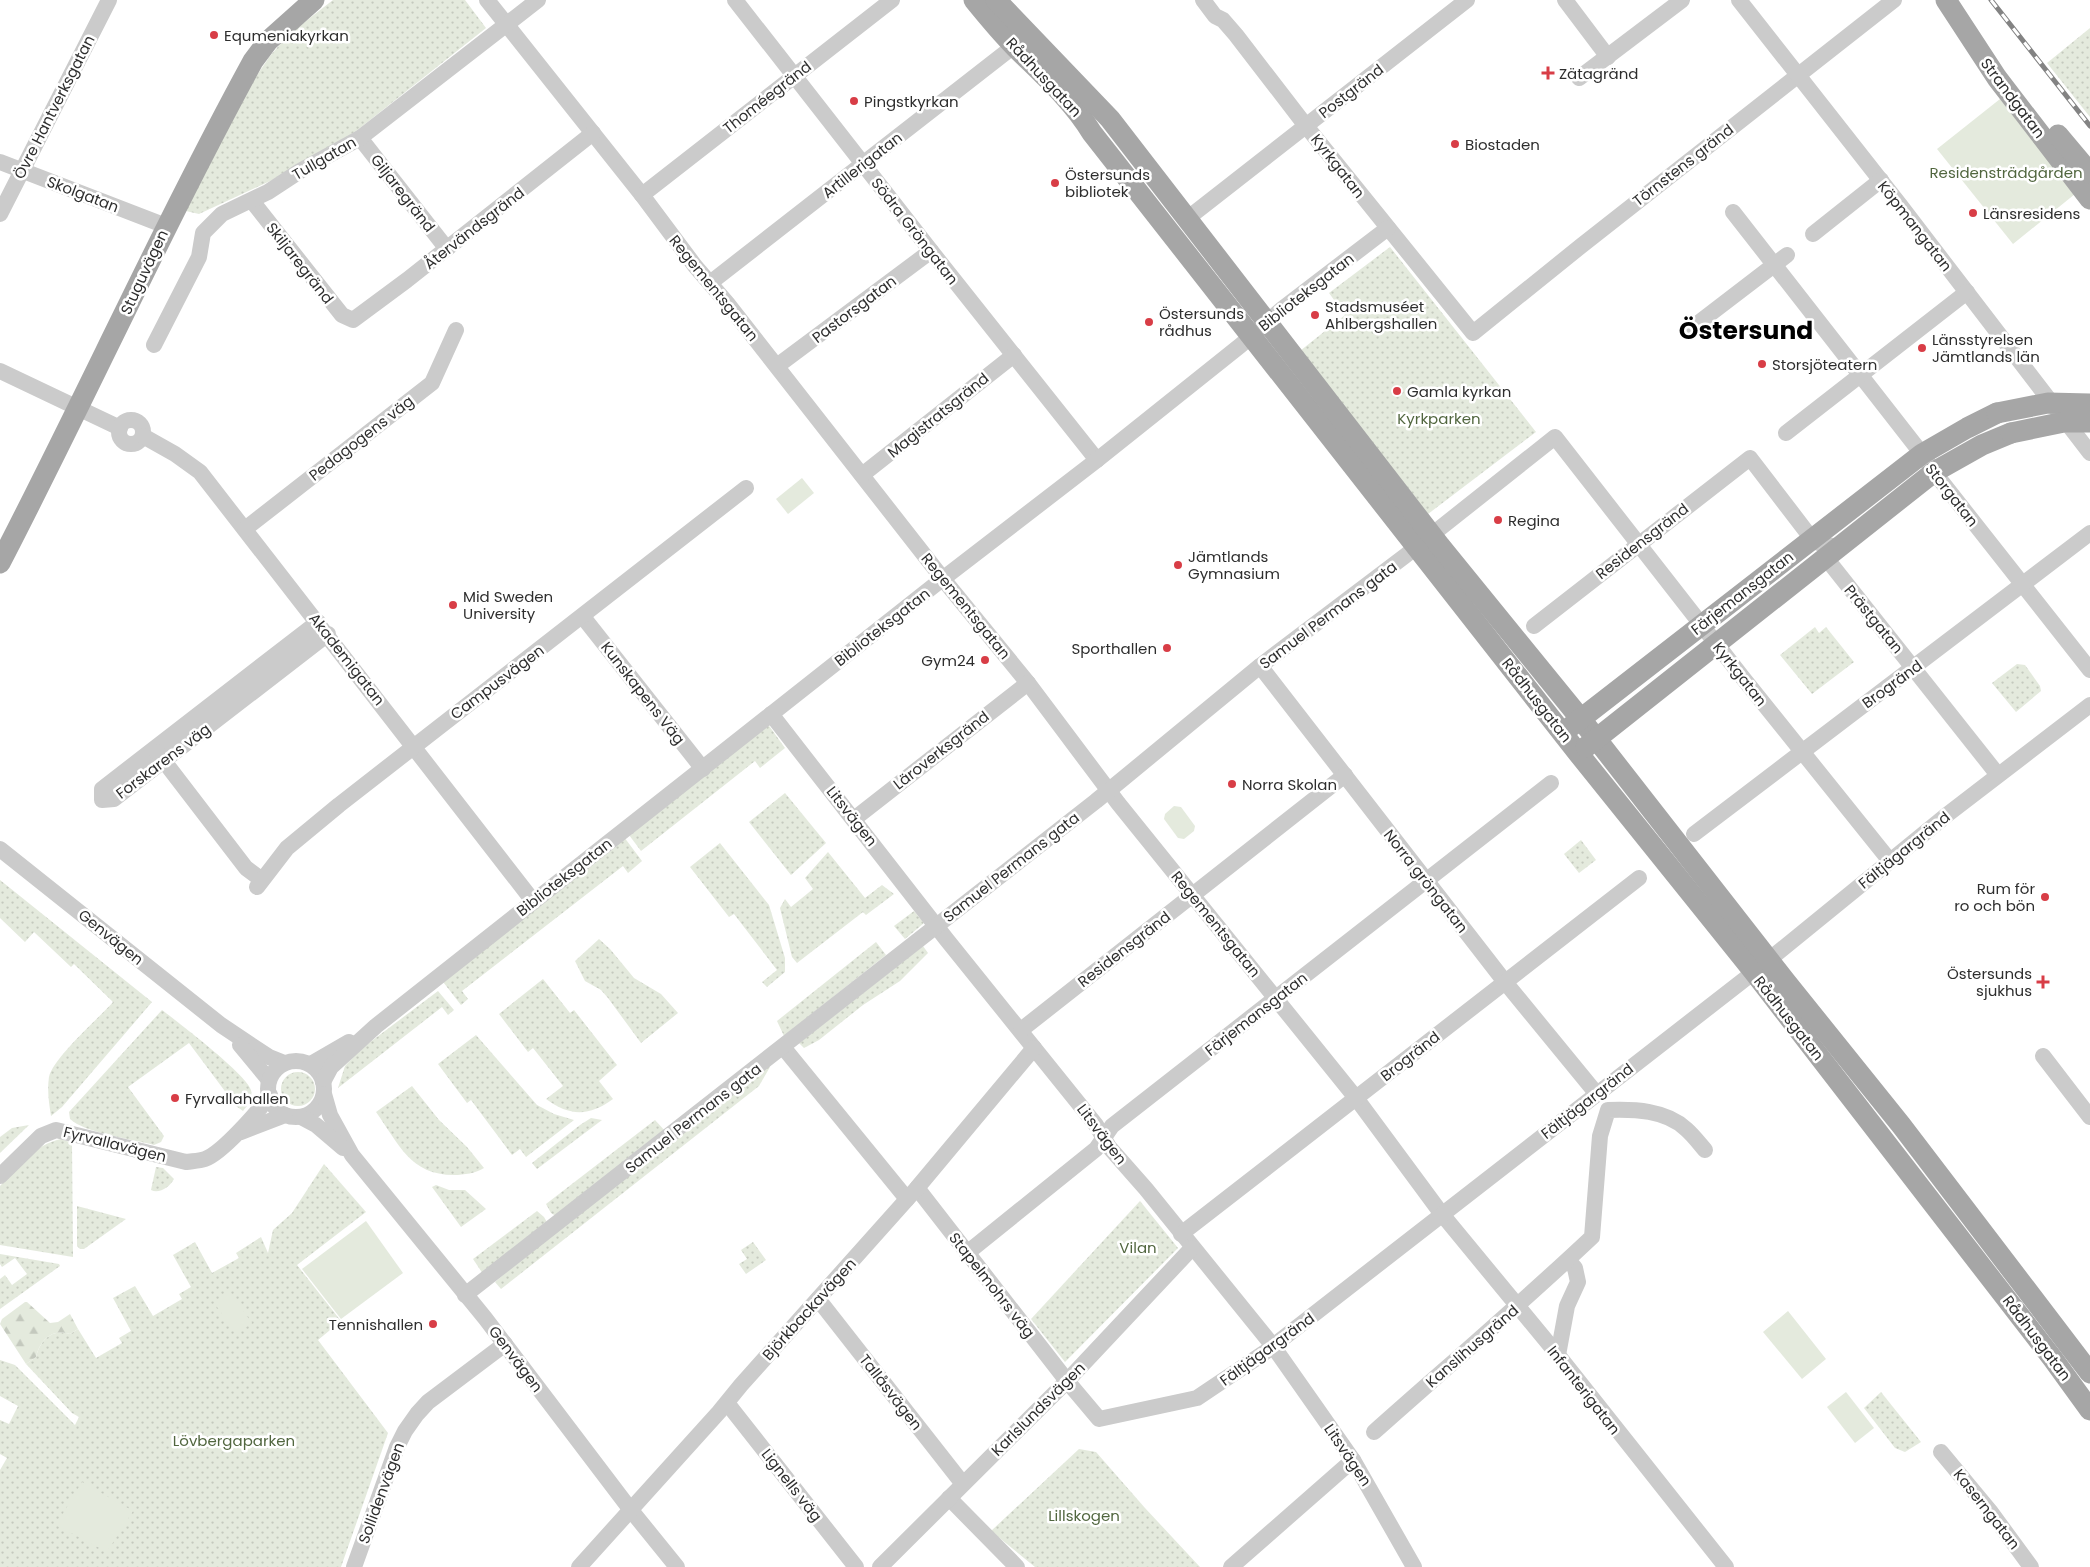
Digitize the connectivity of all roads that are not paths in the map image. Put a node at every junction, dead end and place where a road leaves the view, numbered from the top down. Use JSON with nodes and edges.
{"nodes":[{"id":1,"x":109,"y":0,"type":"edge"},
{"id":2,"x":314,"y":0,"type":"edge"},
{"id":3,"x":487,"y":0,"type":"edge"},
{"id":4,"x":538,"y":0,"type":"edge"},
{"id":5,"x":735,"y":0,"type":"edge"},
{"id":6,"x":892,"y":0,"type":"edge"},
{"id":7,"x":974,"y":0,"type":"edge"},
{"id":8,"x":996,"y":0,"type":"edge"},
{"id":9,"x":1203,"y":0,"type":"edge"},
{"id":10,"x":1467,"y":0,"type":"edge"},
{"id":11,"x":1565,"y":0,"type":"edge"},
{"id":12,"x":1682,"y":0,"type":"edge"},
{"id":13,"x":1739,"y":0,"type":"edge"},
{"id":14,"x":1894,"y":0,"type":"edge"},
{"id":15,"x":1946,"y":0,"type":"edge"},
{"id":16,"x":1953,"y":0,"type":"edge"},
{"id":17,"x":507,"y":25,"type":"junction"},
{"id":18,"x":1014,"y":46,"type":"junction"},
{"id":19,"x":1608,"y":57,"type":"junction"},
{"id":20,"x":795,"y":76,"type":"junction"},
{"id":21,"x":1798,"y":76,"type":"junction"},
{"id":22,"x":1579,"y":78,"type":"dead end"},
{"id":23,"x":1306,"y":126,"type":"junction"},
{"id":24,"x":593,"y":134,"type":"junction"},
{"id":25,"x":360,"y":138,"type":"junction"},
{"id":26,"x":0,"y":162,"type":"edge"},
{"id":27,"x":863,"y":165,"type":"junction"},
{"id":28,"x":21,"y":170,"type":"junction"},
{"id":29,"x":1881,"y":180,"type":"junction"},
{"id":30,"x":2088,"y":188,"type":"edge"},
{"id":31,"x":642,"y":195,"type":"junction"},
{"id":32,"x":252,"y":201,"type":"junction"},
{"id":33,"x":1733,"y":212,"type":"dead end"},
{"id":34,"x":0,"y":214,"type":"edge"},
{"id":35,"x":1188,"y":218,"type":"junction"},
{"id":36,"x":166,"y":226,"type":"junction"},
{"id":37,"x":1388,"y":228,"type":"junction"},
{"id":38,"x":1813,"y":234,"type":"dead end"},
{"id":39,"x":447,"y":249,"type":"junction"},
{"id":40,"x":931,"y":251,"type":"junction"},
{"id":41,"x":1780,"y":260,"type":"junction"},
{"id":42,"x":710,"y":283,"type":"junction"},
{"id":43,"x":1967,"y":292,"type":"junction"},
{"id":44,"x":353,"y":320,"type":"joint"},
{"id":45,"x":1266,"y":322,"type":"junction"},
{"id":46,"x":1693,"y":327,"type":"dead end"},
{"id":47,"x":456,"y":330,"type":"dead end"},
{"id":48,"x":1473,"y":333,"type":"joint"},
{"id":49,"x":1250,"y":336,"type":"junction"},
{"id":50,"x":154,"y":345,"type":"dead end"},
{"id":51,"x":1014,"y":355,"type":"junction"},
{"id":52,"x":777,"y":366,"type":"junction"},
{"id":53,"x":0,"y":371,"type":"edge"},
{"id":54,"x":1860,"y":375,"type":"junction"},
{"id":55,"x":2090,"y":404,"type":"edge"},
{"id":56,"x":78,"y":408,"type":"junction"},
{"id":57,"x":2090,"y":422,"type":"edge"},
{"id":58,"x":1786,"y":433,"type":"dead end"},
{"id":59,"x":1555,"y":437,"type":"joint"},
{"id":60,"x":2090,"y":453,"type":"edge"},
{"id":61,"x":1922,"y":454,"type":"junction"},
{"id":62,"x":1097,"y":460,"type":"junction"},
{"id":63,"x":1934,"y":472,"type":"junction"},
{"id":64,"x":862,"y":476,"type":"junction"},
{"id":65,"x":746,"y":488,"type":"dead end"},
{"id":66,"x":245,"y":529,"type":"junction"},
{"id":67,"x":2090,"y":533,"type":"edge"},
{"id":68,"x":1812,"y":539,"type":"junction"},
{"id":69,"x":1425,"y":540,"type":"junction"},
{"id":70,"x":1638,"y":544,"type":"junction"},
{"id":71,"x":1833,"y":552,"type":"junction"},
{"id":72,"x":0,"y":563,"type":"edge"},
{"id":73,"x":943,"y":579,"type":"junction"},
{"id":74,"x":2022,"y":584,"type":"junction"},
{"id":75,"x":583,"y":617,"type":"junction"},
{"id":76,"x":1702,"y":625,"type":"junction"},
{"id":77,"x":1534,"y":626,"type":"dead end"},
{"id":78,"x":323,"y":628,"type":"junction"},
{"id":79,"x":1716,"y":644,"type":"junction"},
{"id":80,"x":1260,"y":666,"type":"junction"},
{"id":81,"x":1914,"y":668,"type":"junction"},
{"id":82,"x":2090,"y":670,"type":"edge"},
{"id":83,"x":1028,"y":683,"type":"junction"},
{"id":84,"x":2090,"y":704,"type":"edge"},
{"id":85,"x":771,"y":714,"type":"junction"},
{"id":86,"x":1580,"y":718,"type":"junction"},
{"id":87,"x":1563,"y":732,"type":"junction"},
{"id":88,"x":1596,"y":739,"type":"junction"},
{"id":89,"x":414,"y":745,"type":"junction"},
{"id":90,"x":1802,"y":751,"type":"junction"},
{"id":91,"x":1578,"y":753,"type":"junction"},
{"id":92,"x":703,"y":769,"type":"junction"},
{"id":93,"x":1998,"y":775,"type":"junction"},
{"id":94,"x":1344,"y":776,"type":"junction"},
{"id":95,"x":1551,"y":783,"type":"dead end"},
{"id":96,"x":1109,"y":790,"type":"junction"},
{"id":97,"x":854,"y":819,"type":"junction"},
{"id":98,"x":1694,"y":834,"type":"dead end"},
{"id":99,"x":0,"y":849,"type":"edge"},
{"id":100,"x":1890,"y":862,"type":"junction"},
{"id":101,"x":1640,"y":878,"type":"dead end"},
{"id":102,"x":1426,"y":882,"type":"junction"},
{"id":103,"x":259,"y":883,"type":"joint"},
{"id":104,"x":1192,"y":896,"type":"junction"},
{"id":105,"x":533,"y":901,"type":"junction"},
{"id":106,"x":936,"y":926,"type":"junction"},
{"id":107,"x":1761,"y":966,"type":"junction"},
{"id":108,"x":1505,"y":982,"type":"junction"},
{"id":109,"x":1276,"y":998,"type":"junction"},
{"id":110,"x":221,"y":1025,"type":"junction"},
{"id":111,"x":376,"y":1026,"type":"junction"},
{"id":112,"x":1021,"y":1030,"type":"junction"},
{"id":113,"x":784,"y":1047,"type":"junction"},
{"id":114,"x":1034,"y":1048,"type":"junction"},
{"id":115,"x":2043,"y":1056,"type":"dead end"},
{"id":116,"x":284,"y":1063,"type":"junction"},
{"id":117,"x":312,"y":1064,"type":"junction"},
{"id":118,"x":269,"y":1088,"type":"junction"},
{"id":119,"x":324,"y":1088,"type":"junction"},
{"id":120,"x":1596,"y":1093,"type":"junction"},
{"id":121,"x":1356,"y":1098,"type":"junction"},
{"id":122,"x":293,"y":1116,"type":"junction"},
{"id":123,"x":2090,"y":1117,"type":"edge"},
{"id":124,"x":237,"y":1134,"type":"junction"},
{"id":125,"x":1104,"y":1137,"type":"junction"},
{"id":126,"x":1705,"y":1150,"type":"dead end"},
{"id":127,"x":352,"y":1155,"type":"junction"},
{"id":128,"x":0,"y":1176,"type":"edge"},
{"id":129,"x":912,"y":1194,"type":"junction"},
{"id":130,"x":1442,"y":1213,"type":"junction"},
{"id":131,"x":1181,"y":1234,"type":"junction"},
{"id":132,"x":1192,"y":1248,"type":"junction"},
{"id":133,"x":967,"y":1254,"type":"junction"},
{"id":134,"x":1568,"y":1260,"type":"junction"},
{"id":135,"x":465,"y":1295,"type":"junction"},
{"id":136,"x":818,"y":1299,"type":"junction"},
{"id":137,"x":1518,"y":1307,"type":"junction"},
{"id":138,"x":505,"y":1344,"type":"junction"},
{"id":139,"x":1273,"y":1346,"type":"junction"},
{"id":140,"x":1558,"y":1355,"type":"junction"},
{"id":141,"x":2090,"y":1373,"type":"edge"},
{"id":142,"x":1067,"y":1381,"type":"junction"},
{"id":143,"x":727,"y":1403,"type":"junction"},
{"id":144,"x":2090,"y":1410,"type":"edge"},
{"id":145,"x":1374,"y":1432,"type":"dead end"},
{"id":146,"x":1941,"y":1452,"type":"dead end"},
{"id":147,"x":1352,"y":1460,"type":"junction"},
{"id":148,"x":963,"y":1484,"type":"junction"},
{"id":149,"x":949,"y":1498,"type":"junction"},
{"id":150,"x":630,"y":1509,"type":"junction"},
{"id":151,"x":358,"y":1565,"type":"edge"},
{"id":152,"x":1235,"y":1566,"type":"edge"},
{"id":153,"x":579,"y":1567,"type":"edge"},
{"id":154,"x":677,"y":1567,"type":"edge"},
{"id":155,"x":856,"y":1567,"type":"edge"},
{"id":156,"x":880,"y":1567,"type":"edge"},
{"id":157,"x":1017,"y":1567,"type":"edge"},
{"id":158,"x":1414,"y":1567,"type":"edge"},
{"id":159,"x":1726,"y":1567,"type":"edge"},
{"id":160,"x":2032,"y":1567,"type":"edge"}],
"edges":[{"from":1,"to":28,"type":"street","name":"Övre Hantverksgatan"},
{"from":2,"to":36,"type":"main road","name":"Stuguvägen"},
{"from":3,"to":17,"type":"street","name":"Regementsgatan"},
{"from":4,"to":17,"type":"street","name":"Tullgatan"},
{"from":5,"to":20,"type":"street","name":"Södra Gröngatan"},
{"from":6,"to":20,"type":"street","name":"Thoméegränd"},
{"from":7,"to":18,"type":"main road","name":"Rådhusgatan"},
{"from":8,"to":35,"type":"main road","name":"Rådhusgatan"},
{"from":9,"to":23,"type":"street","name":"Kyrkgatan"},
{"from":10,"to":23,"type":"street","name":"Postgränd"},
{"from":11,"to":19,"type":"street"},
{"from":12,"to":19,"type":"street"},
{"from":13,"to":21,"type":"street","name":"Köpmangatan"},
{"from":14,"to":21,"type":"street","name":"Törnstens gränd"},
{"from":15,"to":30,"type":"main road","name":"Strandgatan"},
{"from":16,"to":30,"type":"main road","name":"Strandgatan"},
{"from":17,"to":24,"type":"street","name":"Regementsgatan"},
{"from":17,"to":25,"type":"street","name":"Tullgatan"},
{"from":18,"to":27,"type":"street","name":"Artillerigatan"},
{"from":18,"to":49,"type":"main road","name":"Rådhusgatan"},
{"from":19,"to":22,"type":"street"},
{"from":20,"to":27,"type":"street","name":"Södra Gröngatan"},
{"from":20,"to":31,"type":"street","name":"Thoméegränd"},
{"from":21,"to":29,"type":"street","name":"Köpmangatan"},
{"from":21,"to":48,"type":"street","name":"Törnstens gränd"},
{"from":23,"to":35,"type":"street","name":"Postgränd"},
{"from":23,"to":37,"type":"street","name":"Kyrkgatan"},
{"from":24,"to":31,"type":"street","name":"Regementsgatan"},
{"from":24,"to":39,"type":"street","name":"Återvändsgränd"},
{"from":25,"to":32,"type":"street","name":"Tullgatan"},
{"from":25,"to":39,"type":"street","name":"Giljaregränd"},
{"from":26,"to":28,"type":"street","name":"Skolgatan"},
{"from":27,"to":40,"type":"street","name":"Södra Gröngatan"},
{"from":27,"to":42,"type":"street","name":"Artillerigatan"},
{"from":28,"to":34,"type":"street","name":"Övre Hantverksgatan"},
{"from":28,"to":36,"type":"street","name":"Skolgatan"},
{"from":29,"to":38,"type":"street"},
{"from":29,"to":43,"type":"street","name":"Köpmangatan"},
{"from":31,"to":42,"type":"street","name":"Regementsgatan"},
{"from":32,"to":44,"type":"street","name":"Skiljaregränd"},
{"from":32,"to":50,"type":"street","name":"Tullgatan"},
{"from":33,"to":41,"type":"street","name":"Storgatan"},
{"from":35,"to":45,"type":"main road","name":"Rådhusgatan"},
{"from":36,"to":56,"type":"main road","name":"Stuguvägen"},
{"from":37,"to":45,"type":"street","name":"Biblioteksgatan"},
{"from":37,"to":48,"type":"street","name":"Kyrkgatan"},
{"from":39,"to":44,"type":"street","name":"Återvändsgränd"},
{"from":40,"to":51,"type":"street","name":"Södra Gröngatan"},
{"from":40,"to":52,"type":"street","name":"Pastorsgatan"},
{"from":41,"to":46,"type":"street"},
{"from":41,"to":54,"type":"street","name":"Storgatan"},
{"from":42,"to":52,"type":"street","name":"Regementsgatan"},
{"from":43,"to":54,"type":"street"},
{"from":43,"to":60,"type":"street","name":"Köpmangatan"},
{"from":45,"to":49,"type":"street","name":"Biblioteksgatan"},
{"from":45,"to":69,"type":"main road","name":"Rådhusgatan"},
{"from":47,"to":66,"type":"street","name":"Pedagogens väg"},
{"from":49,"to":62,"type":"street","name":"Biblioteksgatan"},
{"from":49,"to":69,"type":"main road","name":"Rådhusgatan"},
{"from":51,"to":62,"type":"street","name":"Södra Gröngatan"},
{"from":51,"to":64,"type":"street","name":"Magistratsgränd"},
{"from":52,"to":64,"type":"street","name":"Regementsgatan"},
{"from":53,"to":56,"type":"street"},
{"from":54,"to":58,"type":"street"},
{"from":54,"to":61,"type":"street","name":"Storgatan"},
{"from":55,"to":61,"type":"main road","name":"Färjemansgatan","bridge":true},
{"from":56,"to":66,"type":"street","name":"Akademigatan"},
{"from":56,"to":72,"type":"main road","name":"Stuguvägen"},
{"from":57,"to":63,"type":"main road","name":"Färjemansgatan","bridge":true},
{"from":59,"to":69,"type":"street","name":"Samuel Permans gata"},
{"from":59,"to":70,"type":"street","name":"Kyrkgatan"},
{"from":61,"to":63,"type":"street","name":"Storgatan"},
{"from":61,"to":68,"type":"main road","name":"Färjemansgatan"},
{"from":62,"to":73,"type":"street","name":"Biblioteksgatan"},
{"from":63,"to":71,"type":"main road","name":"Färjemansgatan"},
{"from":63,"to":74,"type":"street","name":"Storgatan"},
{"from":64,"to":73,"type":"street","name":"Regementsgatan"},
{"from":65,"to":75,"type":"street","name":"Campusvägen"},
{"from":66,"to":78,"type":"street","name":"Akademigatan"},
{"from":67,"to":74,"type":"street","name":"Brogränd"},
{"from":68,"to":70,"type":"street","name":"Residensgränd"},
{"from":68,"to":71,"type":"street"},
{"from":68,"to":76,"type":"main road","name":"Färjemansgatan"},
{"from":69,"to":80,"type":"street","name":"Samuel Permans gata"},
{"from":69,"to":86,"type":"main road","name":"Rådhusgatan"},
{"from":69,"to":87,"type":"main road","name":"Rådhusgatan"},
{"from":70,"to":76,"type":"street","name":"Kyrkgatan"},
{"from":70,"to":77,"type":"street","name":"Residensgränd"},
{"from":71,"to":79,"type":"main road","name":"Färjemansgatan"},
{"from":71,"to":81,"type":"street","name":"Prästgatan"},
{"from":73,"to":83,"type":"street","name":"Regementsgatan"},
{"from":73,"to":85,"type":"street","name":"Biblioteksgatan"},
{"from":74,"to":81,"type":"street","name":"Brogränd"},
{"from":74,"to":82,"type":"street","name":"Storgatan"},
{"from":75,"to":89,"type":"street","name":"Campusvägen"},
{"from":75,"to":92,"type":"street","name":"Kunskapens Väg"},
{"from":76,"to":79,"type":"street","name":"Kyrkgatan"},
{"from":76,"to":86,"type":"main road","name":"Färjemansgatan"},
{"from":78,"to":89,"type":"street","name":"Akademigatan"},
{"from":78,"to":103,"type":"street","name":"Forskarens väg"},
{"from":79,"to":88,"type":"main road","name":"Färjemansgatan"},
{"from":79,"to":90,"type":"street","name":"Kyrkgatan"},
{"from":80,"to":94,"type":"street","name":"Norra gröngatan"},
{"from":80,"to":96,"type":"street","name":"Samuel Permans gata"},
{"from":81,"to":90,"type":"street","name":"Brogränd"},
{"from":81,"to":93,"type":"street","name":"Prästgatan"},
{"from":83,"to":96,"type":"street","name":"Regementsgatan"},
{"from":83,"to":97,"type":"street","name":"Läroverksgränd"},
{"from":84,"to":93,"type":"street","name":"Fältjägargränd"},
{"from":85,"to":92,"type":"street","name":"Biblioteksgatan"},
{"from":85,"to":97,"type":"street","name":"Litsvägen"},
{"from":86,"to":87,"type":"main road","name":"Färjemansgatan"},
{"from":86,"to":88,"type":"main road","name":"Rådhusgatan"},
{"from":87,"to":91,"type":"main road","name":"Rådhusgatan"},
{"from":88,"to":91,"type":"main road","name":"Färjemansgatan"},
{"from":88,"to":107,"type":"main road","name":"Rådhusgatan"},
{"from":89,"to":103,"type":"street","name":"Campusvägen"},
{"from":89,"to":105,"type":"street","name":"Akademigatan"},
{"from":90,"to":98,"type":"street","name":"Brogränd"},
{"from":90,"to":100,"type":"street","name":"Kyrkgatan"},
{"from":91,"to":107,"type":"main road","name":"Rådhusgatan"},
{"from":92,"to":105,"type":"street","name":"Biblioteksgatan"},
{"from":93,"to":100,"type":"street","name":"Fältjägargränd"},
{"from":94,"to":102,"type":"street","name":"Norra gröngatan"},
{"from":94,"to":104,"type":"street","name":"Residensgränd"},
{"from":95,"to":102,"type":"street","name":"Färjemansgatan"},
{"from":96,"to":104,"type":"street","name":"Regementsgatan"},
{"from":96,"to":106,"type":"street","name":"Samuel Permans gata"},
{"from":97,"to":106,"type":"street","name":"Litsvägen"},
{"from":99,"to":110,"type":"street","name":"Genvägen"},
{"from":100,"to":107,"type":"street","name":"Fältjägargränd"},
{"from":101,"to":108,"type":"street","name":"Brogränd"},
{"from":102,"to":108,"type":"street","name":"Norra gröngatan"},
{"from":102,"to":109,"type":"street","name":"Färjemansgatan"},
{"from":104,"to":109,"type":"street","name":"Regementsgatan"},
{"from":104,"to":112,"type":"street","name":"Residensgränd"},
{"from":105,"to":111,"type":"street","name":"Biblioteksgatan"},
{"from":106,"to":112,"type":"street","name":"Litsvägen"},
{"from":106,"to":113,"type":"street","name":"Samuel Permans gata"},
{"from":107,"to":120,"type":"street","name":"Fältjägargränd"},
{"from":107,"to":141,"type":"main road","name":"Rådhusgatan"},
{"from":107,"to":144,"type":"main road","name":"Rådhusgatan"},
{"from":108,"to":120,"type":"street","name":"Norra gröngatan"},
{"from":108,"to":121,"type":"street","name":"Brogränd"},
{"from":109,"to":121,"type":"street","name":"Regementsgatan"},
{"from":109,"to":125,"type":"street","name":"Färjemansgatan"},
{"from":110,"to":116,"type":"street","name":"Genvägen"},
{"from":110,"to":118,"type":"street","name":"Genvägen"},
{"from":111,"to":117,"type":"street","name":"Biblioteksgatan"},
{"from":111,"to":119,"type":"street","name":"Biblioteksgatan"},
{"from":112,"to":114,"type":"street","name":"Litsvägen"},
{"from":113,"to":129,"type":"street","name":"Stapelmohrs väg"},
{"from":113,"to":135,"type":"street","name":"Samuel Permans gata"},
{"from":114,"to":125,"type":"street","name":"Litsvägen"},
{"from":114,"to":129,"type":"street","name":"Björkbackavägen"},
{"from":115,"to":123,"type":"street"},
{"from":116,"to":117,"type":"street"},
{"from":116,"to":118,"type":"street"},
{"from":117,"to":119,"type":"street"},
{"from":118,"to":122,"type":"street"},
{"from":118,"to":124,"type":"street","name":"Fyrvallavägen"},
{"from":119,"to":122,"type":"street"},
{"from":119,"to":127,"type":"street","name":"Genvägen"},
{"from":120,"to":130,"type":"street","name":"Fältjägargränd"},
{"from":121,"to":130,"type":"street","name":"Regementsgatan"},
{"from":121,"to":131,"type":"street","name":"Brogränd"},
{"from":122,"to":124,"type":"street","name":"Fyrvallavägen"},
{"from":122,"to":127,"type":"street","name":"Genvägen"},
{"from":124,"to":128,"type":"street","name":"Fyrvallavägen"},
{"from":125,"to":131,"type":"street","name":"Litsvägen"},
{"from":125,"to":133,"type":"street","name":"Färjemansgatan"},
{"from":126,"to":134,"type":"street","name":"Kanslihusgränd"},
{"from":127,"to":135,"type":"street","name":"Genvägen"},
{"from":129,"to":133,"type":"street","name":"Stapelmohrs väg"},
{"from":129,"to":136,"type":"street","name":"Björkbackavägen"},
{"from":130,"to":137,"type":"street","name":"Infanterigatan"},
{"from":130,"to":139,"type":"street","name":"Fältjägargränd"},
{"from":131,"to":132,"type":"street","name":"Litsvägen"},
{"from":132,"to":139,"type":"street","name":"Litsvägen"},
{"from":132,"to":142,"type":"street","name":"Karlslundsvägen"},
{"from":133,"to":142,"type":"street","name":"Stapelmohrs väg"},
{"from":134,"to":137,"type":"street","name":"Kanslihusgränd"},
{"from":134,"to":140,"type":"street"},
{"from":135,"to":138,"type":"street","name":"Genvägen"},
{"from":136,"to":143,"type":"street","name":"Björkbackavägen"},
{"from":136,"to":148,"type":"street","name":"Tallåsvägen"},
{"from":137,"to":140,"type":"street","name":"Infanterigatan"},
{"from":137,"to":145,"type":"street","name":"Kanslihusgränd"},
{"from":138,"to":150,"type":"street","name":"Genvägen"},
{"from":138,"to":151,"type":"street","name":"Sollidenvägen"},
{"from":139,"to":142,"type":"street","name":"Fältjägargränd"},
{"from":139,"to":147,"type":"street","name":"Litsvägen"},
{"from":140,"to":159,"type":"street","name":"Infanterigatan"},
{"from":142,"to":148,"type":"street","name":"Karlslundsvägen"},
{"from":143,"to":150,"type":"street","name":"Björkbackavägen"},
{"from":143,"to":155,"type":"street","name":"Lignells väg"},
{"from":146,"to":160,"type":"street","name":"Kaserngatan"},
{"from":147,"to":152,"type":"street"},
{"from":147,"to":158,"type":"street","name":"Litsvägen"},
{"from":148,"to":149,"type":"street","name":"Karlslundsvägen"},
{"from":149,"to":156,"type":"street","name":"Karlslundsvägen"},
{"from":149,"to":157,"type":"street"},
{"from":150,"to":153,"type":"street","name":"Björkbackavägen"},
{"from":150,"to":154,"type":"street","name":"Genvägen"}]}
